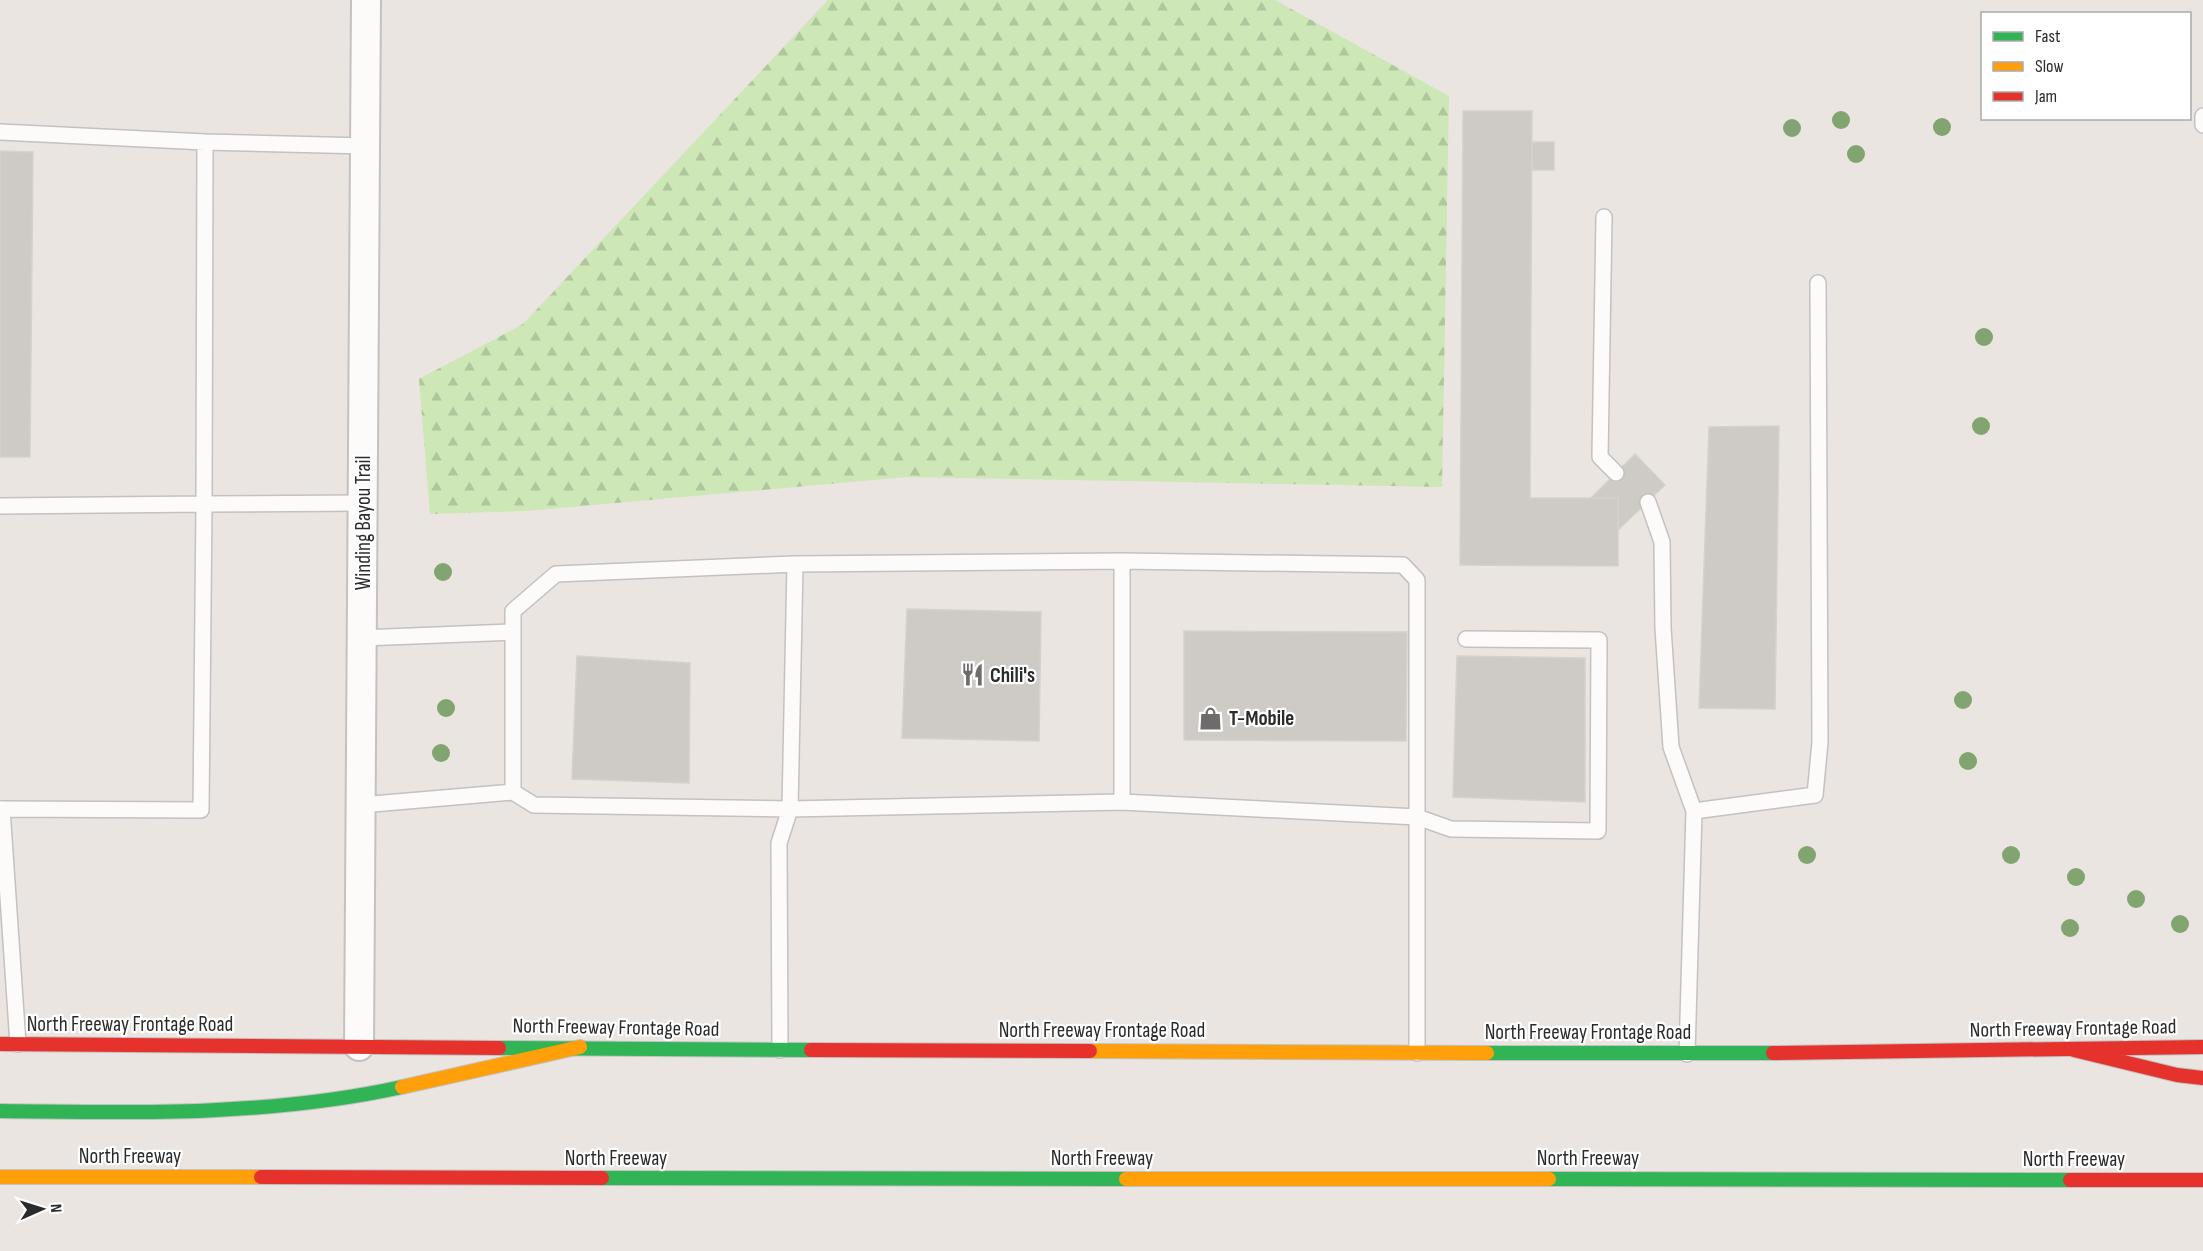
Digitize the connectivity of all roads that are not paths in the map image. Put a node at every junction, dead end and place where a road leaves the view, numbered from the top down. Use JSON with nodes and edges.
{"nodes":[{"id":1,"x":366,"y":0,"type":"edge"},
{"id":2,"x":2203,"y":116,"type":"edge"},
{"id":3,"x":2203,"y":125,"type":"edge"},
{"id":4,"x":0,"y":132,"type":"edge"},
{"id":5,"x":205,"y":142,"type":"junction"},
{"id":6,"x":366,"y":146,"type":"junction"},
{"id":7,"x":1604,"y":217,"type":"dead end"},
{"id":8,"x":1818,"y":283,"type":"dead end"},
{"id":9,"x":1616,"y":473,"type":"dead end"},
{"id":10,"x":1648,"y":502,"type":"dead end"},
{"id":11,"x":363,"y":503,"type":"junction"},
{"id":12,"x":204,"y":504,"type":"junction"},
{"id":13,"x":0,"y":506,"type":"edge"},
{"id":14,"x":1122,"y":561,"type":"junction"},
{"id":15,"x":795,"y":564,"type":"junction"},
{"id":16,"x":513,"y":632,"type":"junction"},
{"id":17,"x":362,"y":638,"type":"junction"},
{"id":18,"x":1466,"y":639,"type":"dead end"},
{"id":19,"x":513,"y":792,"type":"junction"},
{"id":20,"x":1122,"y":802,"type":"junction"},
{"id":21,"x":361,"y":805,"type":"junction"},
{"id":22,"x":790,"y":808,"type":"junction"},
{"id":23,"x":1,"y":809,"type":"edge"},
{"id":24,"x":1694,"y":811,"type":"junction"},
{"id":25,"x":1417,"y":817,"type":"junction"},
{"id":26,"x":0,"y":1044,"type":"edge"},
{"id":27,"x":18,"y":1044,"type":"junction"},
{"id":28,"x":359,"y":1046,"type":"junction"},
{"id":29,"x":580,"y":1047,"type":"junction"},
{"id":30,"x":2203,"y":1047,"type":"edge"},
{"id":31,"x":780,"y":1050,"type":"junction"},
{"id":32,"x":2073,"y":1050,"type":"junction"},
{"id":33,"x":1417,"y":1053,"type":"junction"},
{"id":34,"x":1687,"y":1054,"type":"junction"},
{"id":35,"x":2203,"y":1078,"type":"edge"},
{"id":36,"x":0,"y":1111,"type":"edge"},
{"id":37,"x":0,"y":1177,"type":"edge"},
{"id":38,"x":2203,"y":1180,"type":"edge"}],
"edges":[{"from":1,"to":6,"type":"street","name":"Winding Bayou Trail"},
{"from":2,"to":3,"type":"lane"},
{"from":4,"to":5,"type":"lane"},
{"from":5,"to":6,"type":"lane"},
{"from":5,"to":12,"type":"lane"},
{"from":6,"to":11,"type":"street","name":"Winding Bayou Trail"},
{"from":7,"to":9,"type":"lane"},
{"from":8,"to":24,"type":"lane"},
{"from":10,"to":24,"type":"lane"},
{"from":11,"to":12,"type":"lane"},
{"from":11,"to":17,"type":"street","name":"Winding Bayou Trail"},
{"from":12,"to":13,"type":"lane"},
{"from":12,"to":23,"type":"lane"},
{"from":14,"to":15,"type":"lane"},
{"from":14,"to":20,"type":"lane"},
{"from":14,"to":25,"type":"lane"},
{"from":15,"to":16,"type":"lane"},
{"from":15,"to":22,"type":"lane"},
{"from":16,"to":17,"type":"lane"},
{"from":16,"to":19,"type":"lane"},
{"from":17,"to":21,"type":"street","name":"Winding Bayou Trail"},
{"from":18,"to":25,"type":"lane"},
{"from":19,"to":21,"type":"lane"},
{"from":19,"to":22,"type":"lane"},
{"from":20,"to":22,"type":"lane"},
{"from":20,"to":25,"type":"lane"},
{"from":21,"to":28,"type":"street","name":"Winding Bayou Trail"},
{"from":22,"to":31,"type":"lane"},
{"from":23,"to":27,"type":"lane"},
{"from":24,"to":34,"type":"lane"},
{"from":25,"to":33,"type":"lane"},
{"from":26,"to":27,"type":"main road","name":"North Freeway Frontage Road"},
{"from":27,"to":28,"type":"main road","name":"North Freeway Frontage Road"},
{"from":28,"to":29,"type":"main road","name":"North Freeway Frontage Road"},
{"from":29,"to":31,"type":"main road","name":"North Freeway Frontage Road"},
{"from":29,"to":36,"type":"main road"},
{"from":30,"to":32,"type":"main road","name":"North Freeway Frontage Road"},
{"from":31,"to":33,"type":"main road","name":"North Freeway Frontage Road"},
{"from":32,"to":34,"type":"main road","name":"North Freeway Frontage Road"},
{"from":32,"to":35,"type":"main road"},
{"from":33,"to":34,"type":"main road","name":"North Freeway Frontage Road"},
{"from":37,"to":38,"type":"main road","name":"North Freeway"}]}
